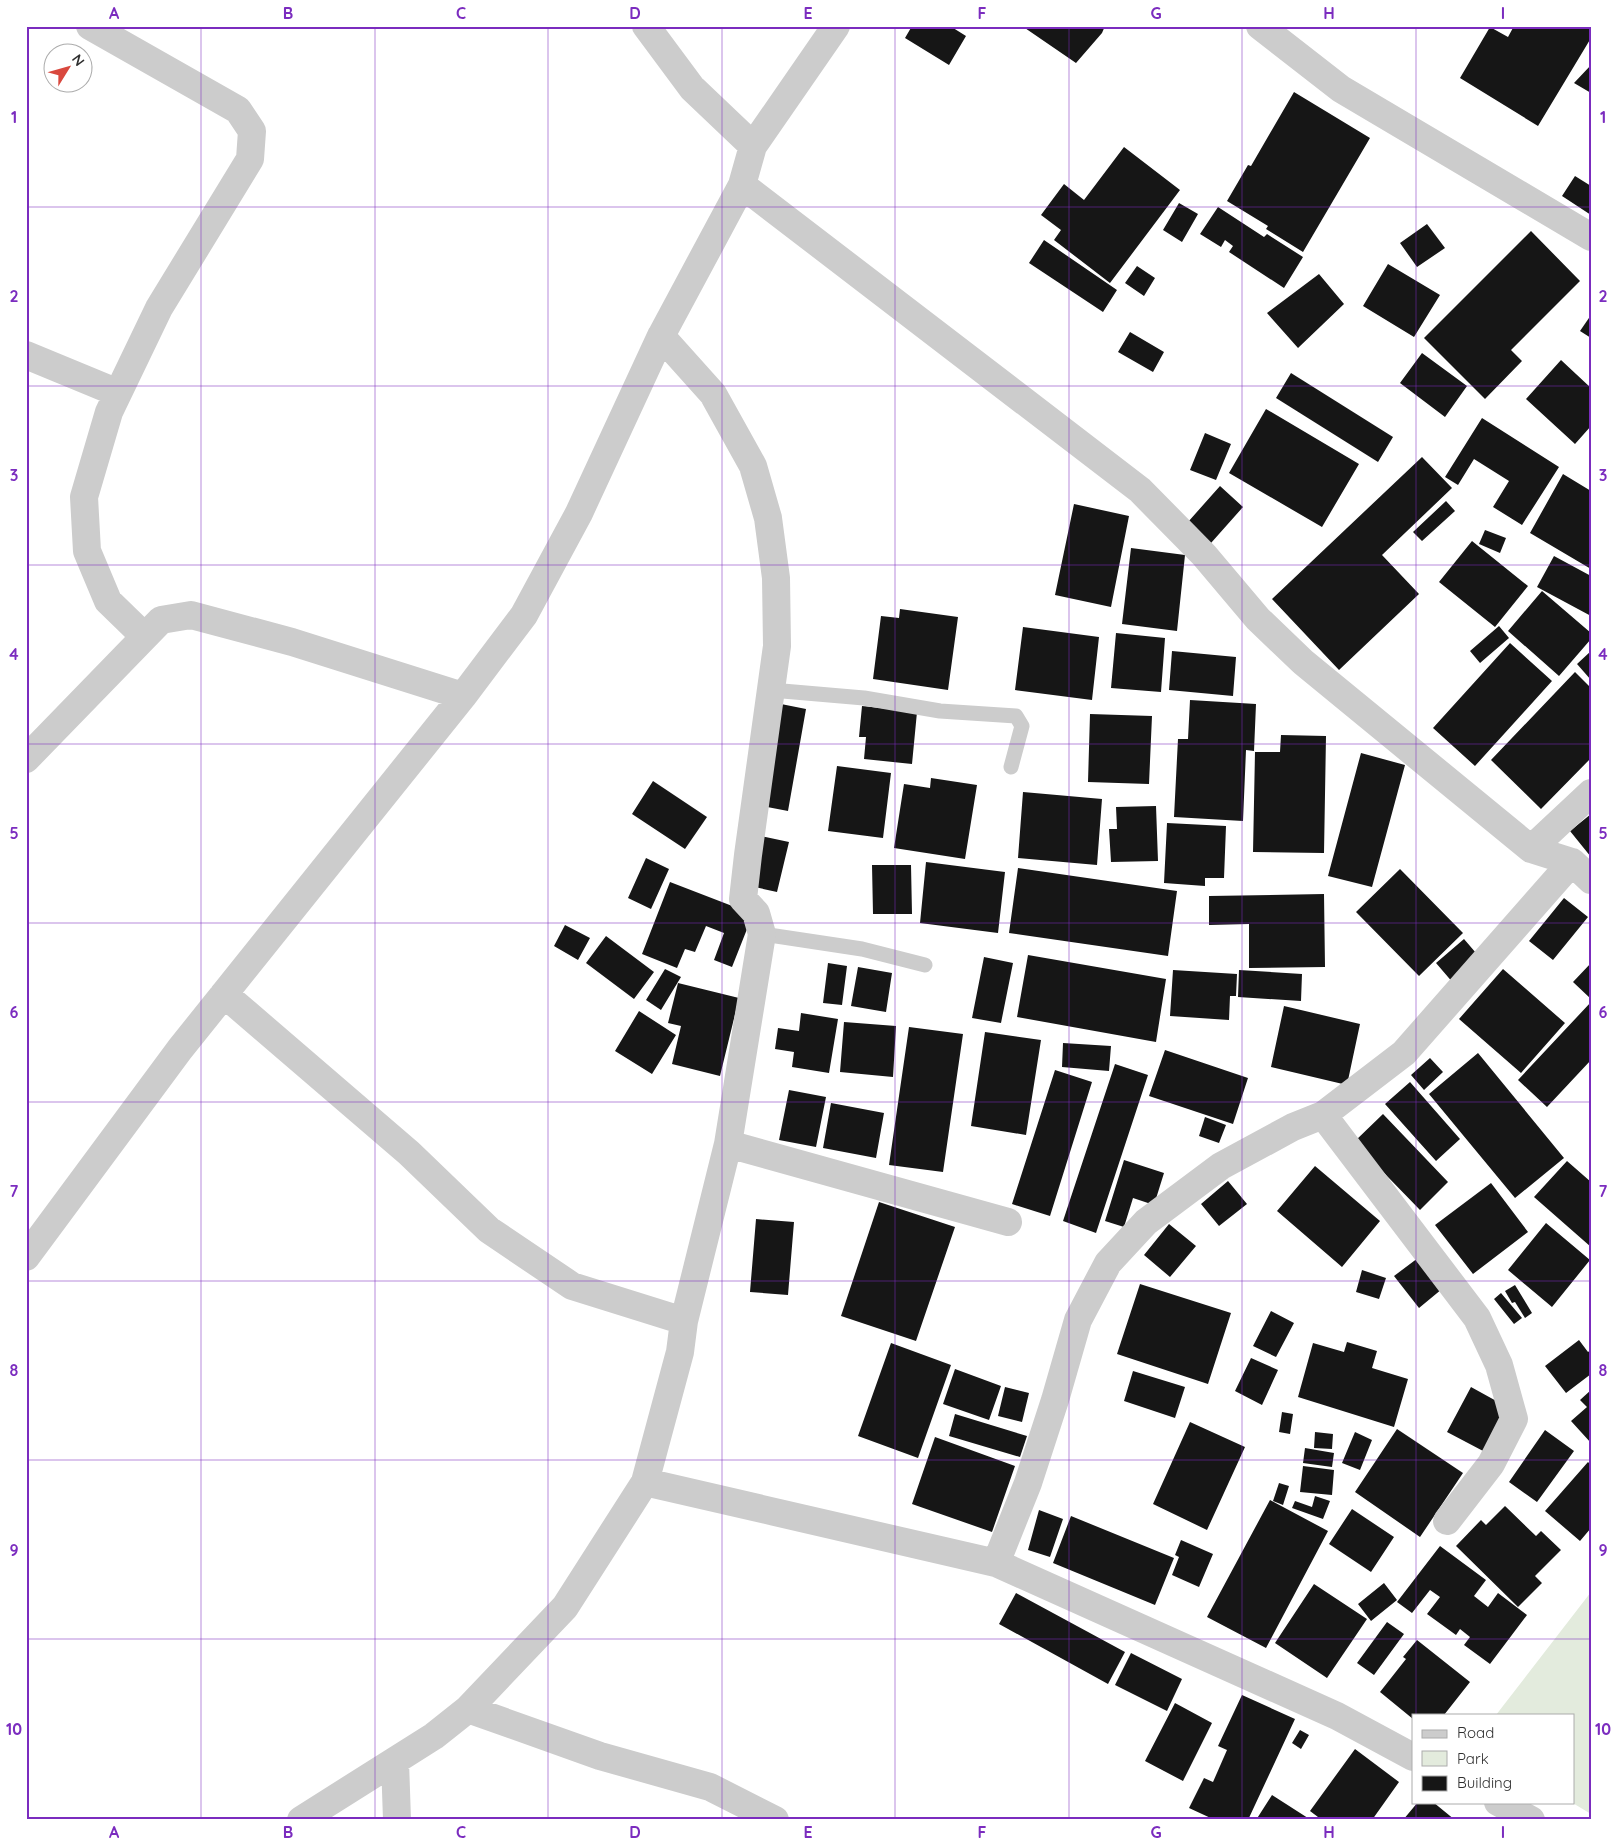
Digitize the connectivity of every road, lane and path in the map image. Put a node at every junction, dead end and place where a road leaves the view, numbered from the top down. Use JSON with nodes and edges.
{"nodes":[{"id":1,"x":90,"y":26,"type":"edge"},
{"id":2,"x":646,"y":26,"type":"edge"},
{"id":3,"x":836,"y":26,"type":"edge"},
{"id":4,"x":1260,"y":26,"type":"edge"},
{"id":5,"x":753,"y":146,"type":"junction"},
{"id":6,"x":742,"y":185,"type":"junction"},
{"id":7,"x":1591,"y":237,"type":"edge"},
{"id":8,"x":661,"y":336,"type":"junction"},
{"id":9,"x":26,"y":355,"type":"edge"},
{"id":10,"x":118,"y":393,"type":"junction"},
{"id":11,"x":144,"y":636,"type":"junction"},
{"id":12,"x":771,"y":690,"type":"junction"},
{"id":13,"x":463,"y":696,"type":"junction"},
{"id":14,"x":26,"y":759,"type":"edge"},
{"id":15,"x":1011,"y":767,"type":"dead end"},
{"id":16,"x":1591,"y":793,"type":"edge"},
{"id":17,"x":1531,"y":849,"type":"junction"},
{"id":18,"x":1581,"y":871,"type":"edge"},
{"id":19,"x":762,"y":934,"type":"junction"},
{"id":20,"x":925,"y":965,"type":"dead end"},
{"id":21,"x":224,"y":994,"type":"junction"},
{"id":22,"x":1323,"y":1114,"type":"junction"},
{"id":23,"x":728,"y":1144,"type":"junction"},
{"id":24,"x":1008,"y":1222,"type":"dead end"},
{"id":25,"x":26,"y":1256,"type":"edge"},
{"id":26,"x":684,"y":1321,"type":"junction"},
{"id":27,"x":645,"y":1482,"type":"junction"},
{"id":28,"x":1447,"y":1521,"type":"dead end"},
{"id":29,"x":996,"y":1563,"type":"junction"},
{"id":30,"x":468,"y":1709,"type":"junction"},
{"id":31,"x":1412,"y":1756,"type":"edge"},
{"id":32,"x":395,"y":1761,"type":"junction"},
{"id":33,"x":1502,"y":1804,"type":"edge"},
{"id":34,"x":302,"y":1820,"type":"edge"},
{"id":35,"x":397,"y":1820,"type":"edge"},
{"id":36,"x":775,"y":1820,"type":"edge"},
{"id":37,"x":1531,"y":1820,"type":"edge"}],
"edges":[{"from":1,"to":10,"type":"street"},
{"from":2,"to":5,"type":"street"},
{"from":3,"to":5,"type":"street"},
{"from":4,"to":7,"type":"street"},
{"from":5,"to":6,"type":"street"},
{"from":6,"to":8,"type":"street"},
{"from":6,"to":17,"type":"street"},
{"from":8,"to":12,"type":"street"},
{"from":8,"to":13,"type":"street"},
{"from":9,"to":10,"type":"street"},
{"from":10,"to":11,"type":"street"},
{"from":11,"to":13,"type":"street"},
{"from":11,"to":14,"type":"street"},
{"from":12,"to":15,"type":"lane"},
{"from":12,"to":19,"type":"street"},
{"from":13,"to":21,"type":"street"},
{"from":16,"to":17,"type":"street"},
{"from":17,"to":18,"type":"street"},
{"from":18,"to":22,"type":"street"},
{"from":19,"to":20,"type":"lane"},
{"from":19,"to":23,"type":"street"},
{"from":21,"to":25,"type":"street"},
{"from":21,"to":26,"type":"street"},
{"from":22,"to":28,"type":"street"},
{"from":22,"to":29,"type":"street"},
{"from":23,"to":24,"type":"street"},
{"from":23,"to":26,"type":"street"},
{"from":26,"to":27,"type":"street"},
{"from":27,"to":29,"type":"street"},
{"from":27,"to":30,"type":"street"},
{"from":29,"to":31,"type":"street"},
{"from":30,"to":32,"type":"street"},
{"from":30,"to":36,"type":"street"},
{"from":32,"to":34,"type":"street"},
{"from":32,"to":35,"type":"street"},
{"from":33,"to":37,"type":"street"}]}
